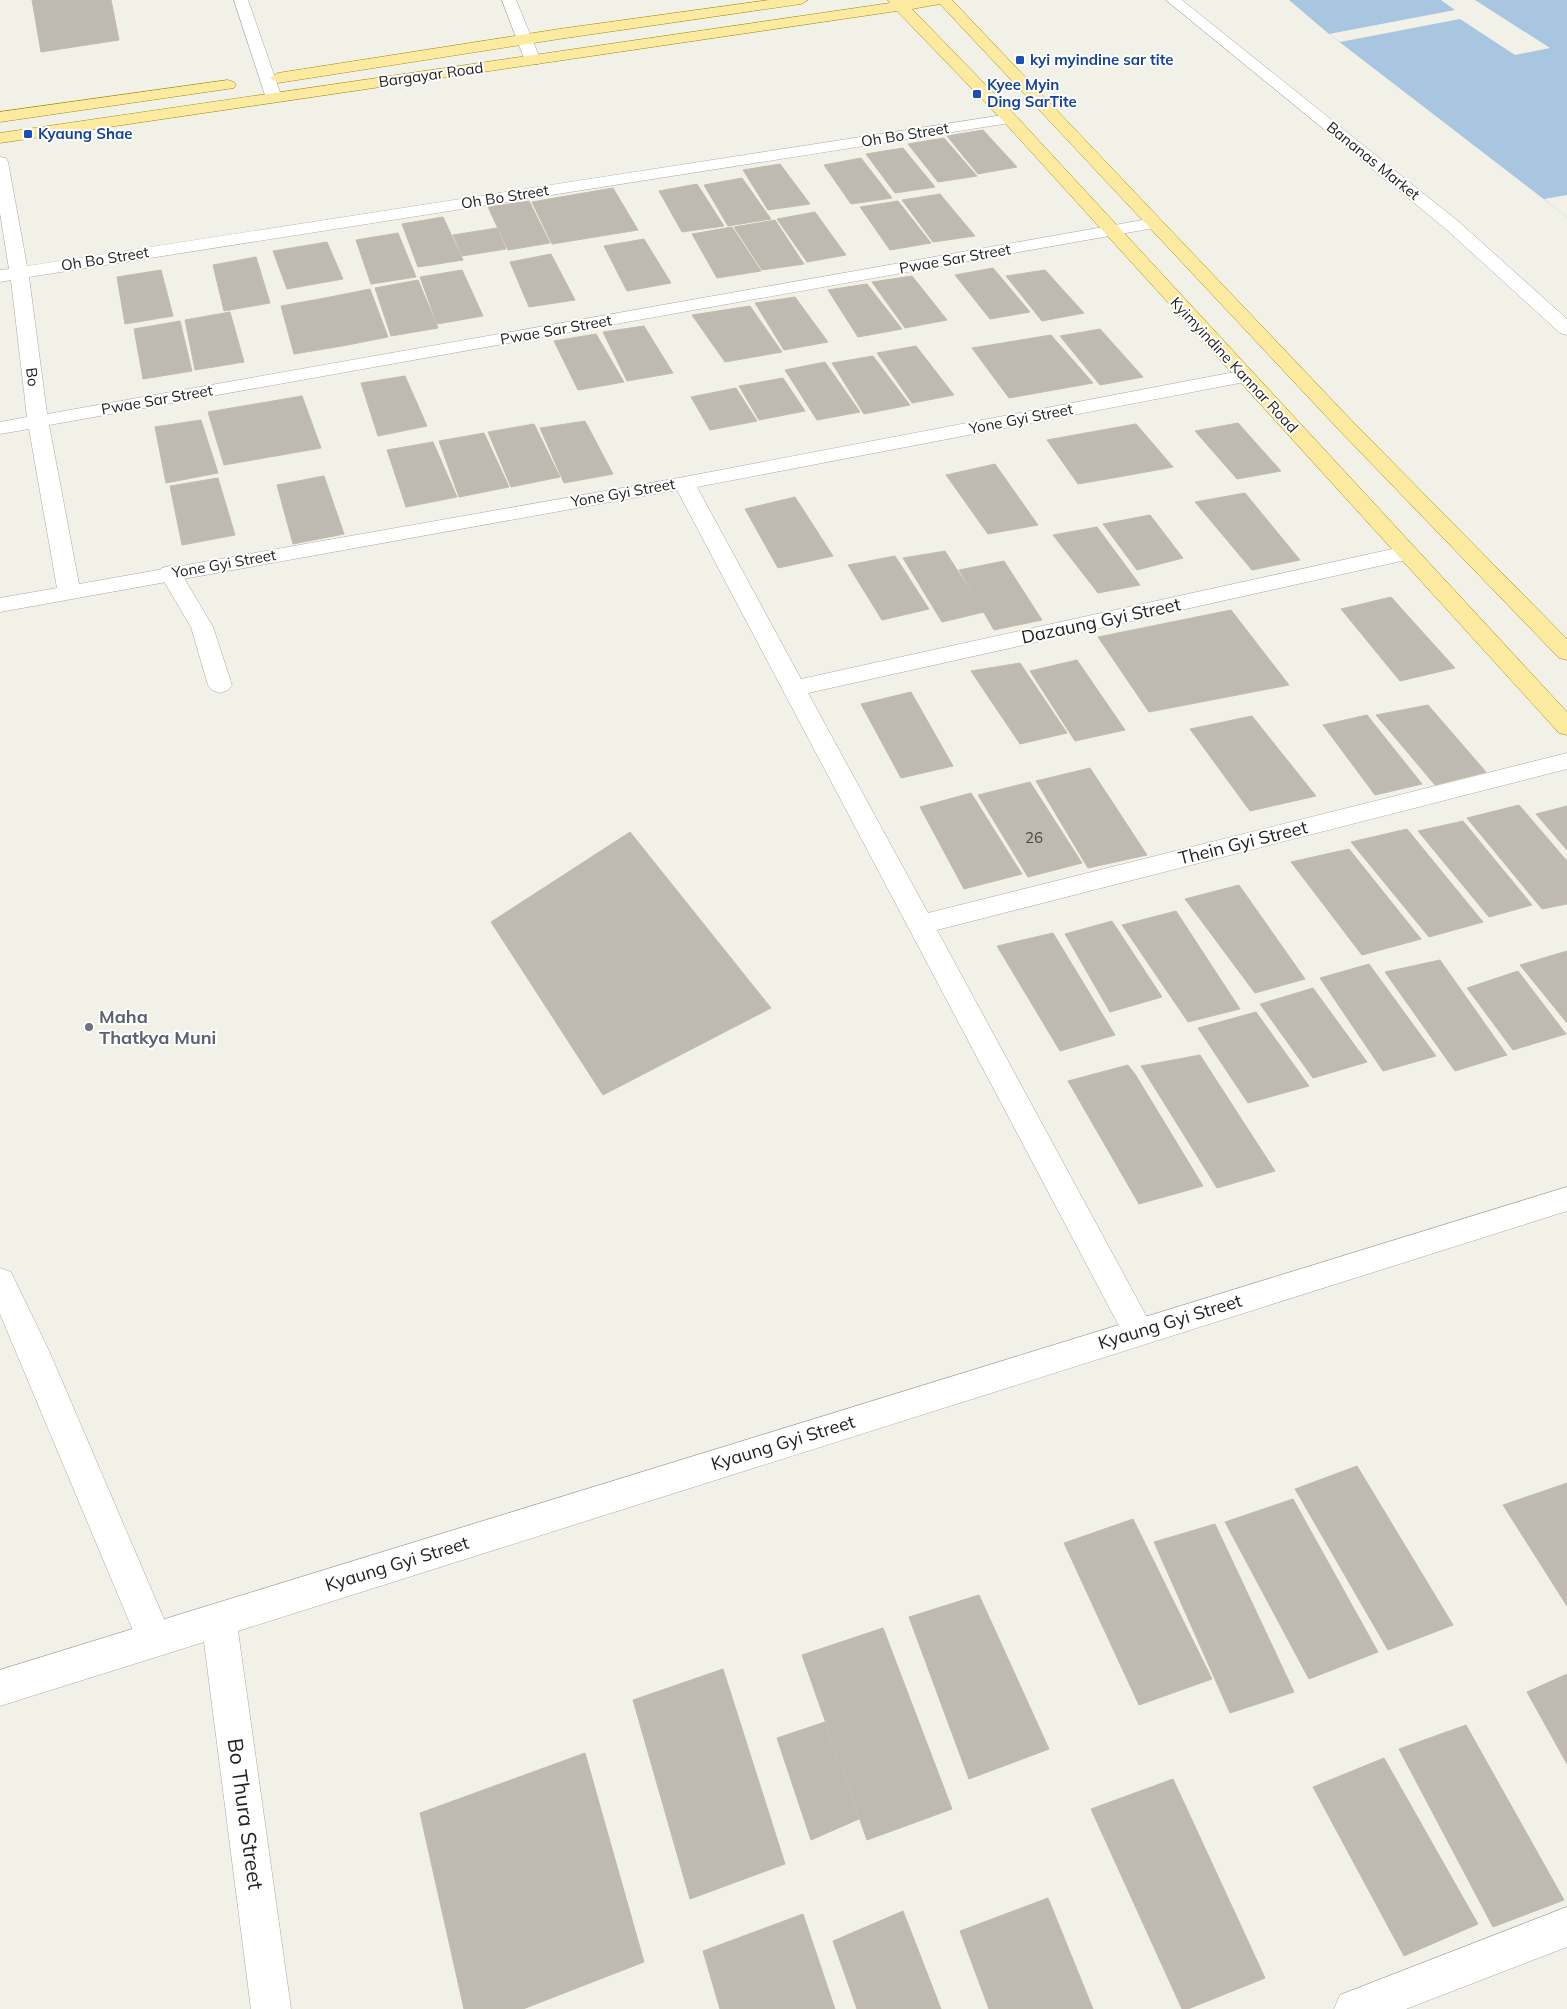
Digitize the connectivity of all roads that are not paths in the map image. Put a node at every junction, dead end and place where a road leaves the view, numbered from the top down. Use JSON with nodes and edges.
{"nodes":[{"id":1,"x":241,"y":0,"type":"edge"},
{"id":2,"x":509,"y":0,"type":"edge"},
{"id":3,"x":801,"y":0,"type":"edge"},
{"id":4,"x":940,"y":0,"type":"edge"},
{"id":5,"x":944,"y":0,"type":"edge"},
{"id":6,"x":1173,"y":0,"type":"edge"},
{"id":7,"x":898,"y":3,"type":"edge"},
{"id":8,"x":862,"y":11,"type":"junction"},
{"id":9,"x":918,"y":23,"type":"junction"},
{"id":10,"x":526,"y":39,"type":"junction"},
{"id":11,"x":533,"y":61,"type":"junction"},
{"id":12,"x":268,"y":80,"type":"junction"},
{"id":13,"x":274,"y":98,"type":"junction"},
{"id":14,"x":0,"y":117,"type":"edge"},
{"id":15,"x":1010,"y":119,"type":"junction"},
{"id":16,"x":0,"y":138,"type":"edge"},
{"id":17,"x":0,"y":162,"type":"edge"},
{"id":18,"x":1154,"y":223,"type":"junction"},
{"id":19,"x":1112,"y":232,"type":"junction"},
{"id":20,"x":10,"y":274,"type":"edge"},
{"id":21,"x":1567,"y":329,"type":"edge"},
{"id":22,"x":1245,"y":376,"type":"junction"},
{"id":23,"x":38,"y":421,"type":"junction"},
{"id":24,"x":0,"y":428,"type":"edge"},
{"id":25,"x":684,"y":483,"type":"junction"},
{"id":26,"x":1406,"y":553,"type":"junction"},
{"id":27,"x":170,"y":573,"type":"junction"},
{"id":28,"x":69,"y":591,"type":"junction"},
{"id":29,"x":0,"y":605,"type":"edge"},
{"id":30,"x":1567,"y":653,"type":"edge"},
{"id":31,"x":220,"y":685,"type":"dead end"},
{"id":32,"x":795,"y":688,"type":"junction"},
{"id":33,"x":1567,"y":727,"type":"edge"},
{"id":34,"x":1567,"y":761,"type":"edge"},
{"id":35,"x":920,"y":925,"type":"junction"},
{"id":36,"x":1567,"y":1199,"type":"edge"},
{"id":37,"x":0,"y":1281,"type":"edge"},
{"id":38,"x":11,"y":1329,"type":"edge"},
{"id":39,"x":1138,"y":1331,"type":"junction"},
{"id":40,"x":219,"y":1620,"type":"junction"},
{"id":41,"x":155,"y":1640,"type":"junction"},
{"id":42,"x":0,"y":1688,"type":"edge"},
{"id":43,"x":1567,"y":1927,"type":"edge"},
{"id":44,"x":271,"y":2009,"type":"edge"},
{"id":45,"x":1354,"y":2009,"type":"edge"}],
"edges":[{"from":1,"to":12,"type":"street"},
{"from":2,"to":10,"type":"street"},
{"from":3,"to":10,"type":"main road","name":"Bargayar Road"},
{"from":4,"to":7,"type":"main road"},
{"from":5,"to":18,"type":"main road"},
{"from":6,"to":21,"type":"street","name":"Bananas Market"},
{"from":7,"to":8,"type":"main road"},
{"from":7,"to":9,"type":"main road","name":"Kyimyindine Kannar Road"},
{"from":8,"to":9,"type":"main road"},
{"from":8,"to":11,"type":"main road","name":"Bargayar Road"},
{"from":9,"to":15,"type":"main road","name":"Kyimyindine Kannar Road"},
{"from":10,"to":11,"type":"street"},
{"from":10,"to":12,"type":"main road","name":"Bargayar Road"},
{"from":11,"to":13,"type":"main road","name":"Bargayar Road"},
{"from":12,"to":13,"type":"street"},
{"from":12,"to":14,"type":"main road","name":"Bargayar Road"},
{"from":13,"to":16,"type":"main road","name":"Bargayar Road"},
{"from":15,"to":19,"type":"main road","name":"Kyimyindine Kannar Road"},
{"from":15,"to":20,"type":"street","name":"Oh Bo Street"},
{"from":17,"to":20,"type":"street","name":"Bo"},
{"from":18,"to":19,"type":"street","name":"Pwae Sar Street"},
{"from":18,"to":30,"type":"main road"},
{"from":19,"to":22,"type":"main road","name":"Kyimyindine Kannar Road"},
{"from":19,"to":23,"type":"street","name":"Pwae Sar Street"},
{"from":20,"to":23,"type":"street","name":"Bo"},
{"from":22,"to":25,"type":"street","name":"Yone Gyi Street"},
{"from":22,"to":26,"type":"main road","name":"Kyimyindine Kannar Road"},
{"from":23,"to":24,"type":"street","name":"Pwae Sar Street"},
{"from":23,"to":28,"type":"street","name":"Bo"},
{"from":25,"to":27,"type":"street","name":"Yone Gyi Street"},
{"from":25,"to":32,"type":"street"},
{"from":26,"to":32,"type":"street","name":"Dazaung Gyi Street"},
{"from":26,"to":33,"type":"main road","name":"Kyimyindine Kannar Road"},
{"from":27,"to":28,"type":"street","name":"Yone Gyi Street"},
{"from":27,"to":31,"type":"street"},
{"from":28,"to":29,"type":"street","name":"Yone Gyi Street"},
{"from":32,"to":35,"type":"street"},
{"from":34,"to":35,"type":"street","name":"Thein Gyi Street"},
{"from":35,"to":39,"type":"street"},
{"from":36,"to":39,"type":"street","name":"Kyaung Gyi Street"},
{"from":37,"to":38,"type":"street"},
{"from":38,"to":41,"type":"street"},
{"from":39,"to":40,"type":"street","name":"Kyaung Gyi Street"},
{"from":40,"to":41,"type":"street","name":"Kyaung Gyi Street"},
{"from":40,"to":44,"type":"street","name":"Bo Thura Street"},
{"from":41,"to":42,"type":"street","name":"Kyaung Gyi Street"},
{"from":43,"to":45,"type":"street"}]}
